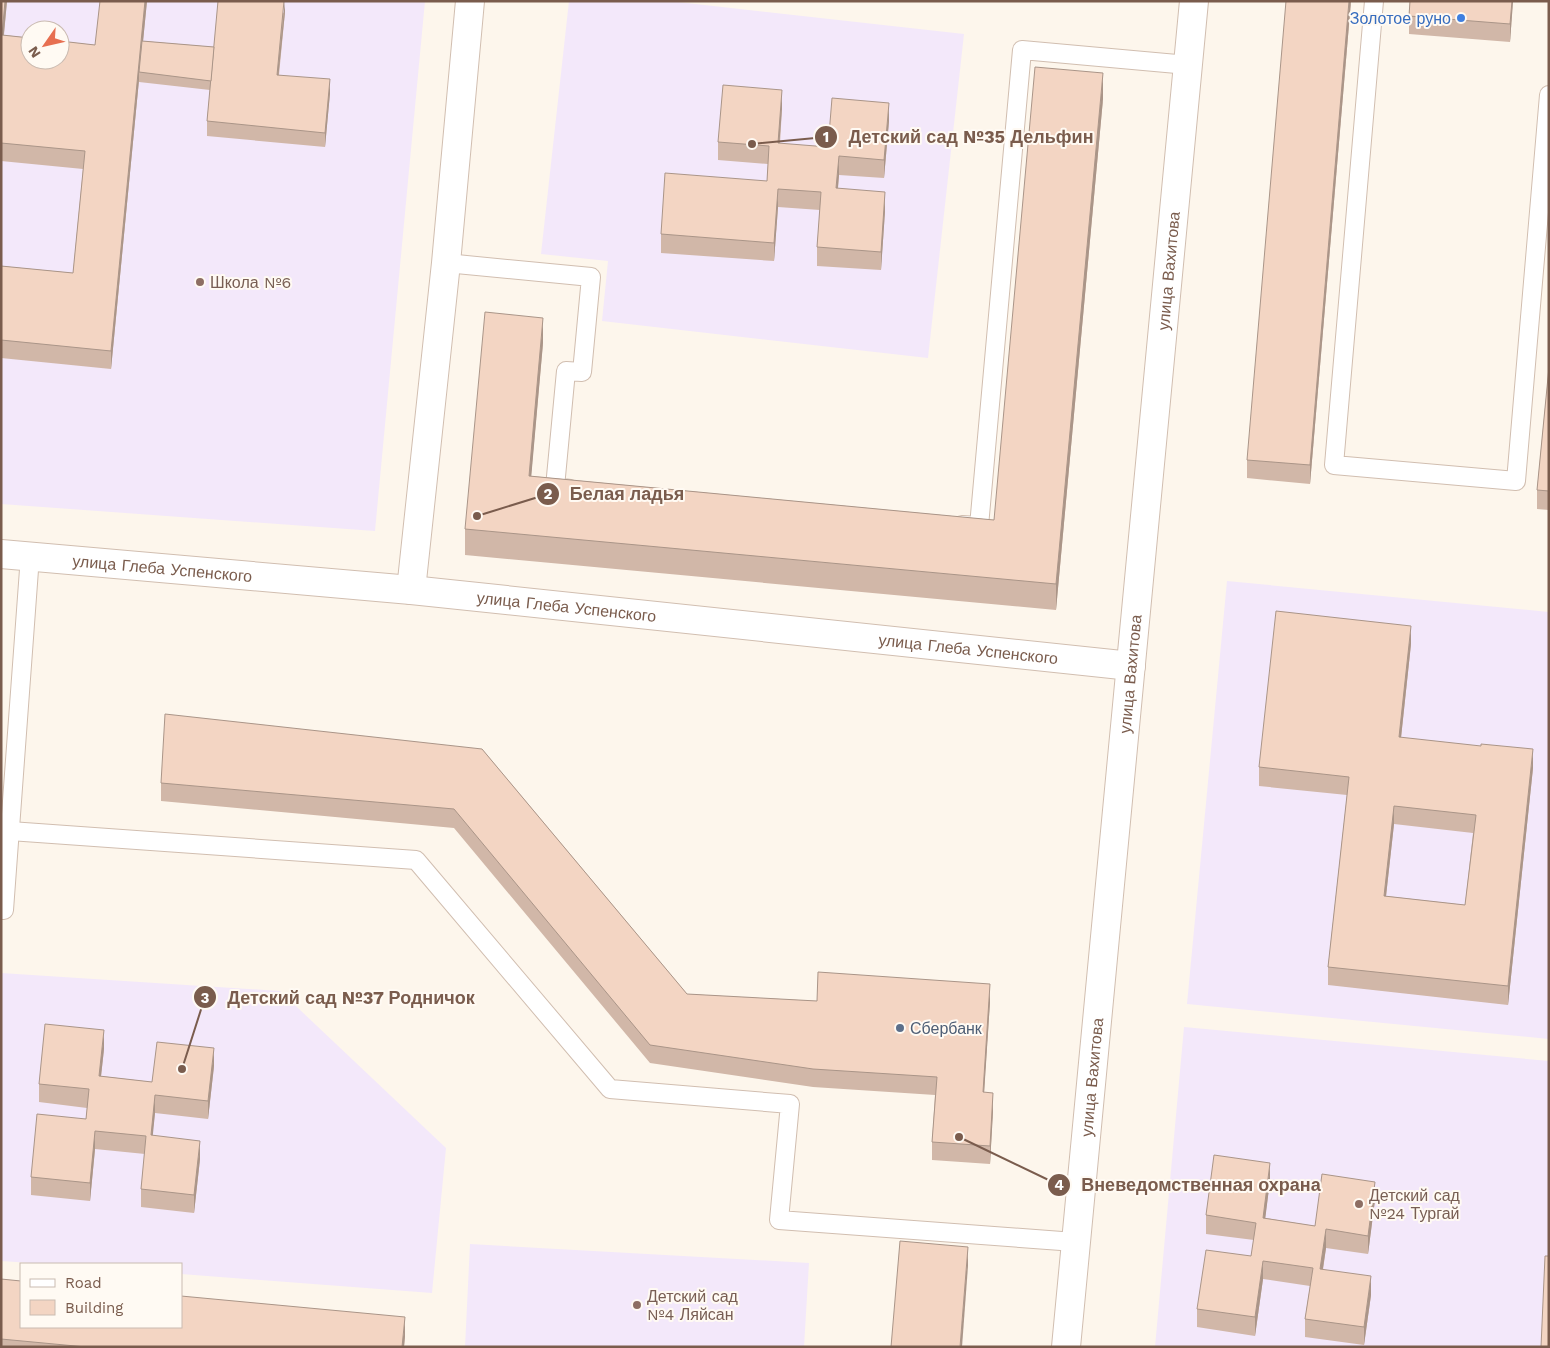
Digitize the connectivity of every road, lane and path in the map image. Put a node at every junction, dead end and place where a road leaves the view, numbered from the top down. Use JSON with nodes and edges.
{"nodes":[{"id":1,"x":470,"y":1,"type":"edge"},
{"id":2,"x":1194,"y":1,"type":"edge"},
{"id":3,"x":1374,"y":1,"type":"edge"},
{"id":4,"x":1188,"y":65,"type":"junction"},
{"id":5,"x":1549,"y":95,"type":"edge"},
{"id":6,"x":446,"y":263,"type":"junction"},
{"id":7,"x":585,"y":490,"type":"edge"},
{"id":8,"x":949,"y":523,"type":"edge"},
{"id":9,"x":1,"y":554,"type":"edge"},
{"id":10,"x":30,"y":556,"type":"junction"},
{"id":11,"x":411,"y":590,"type":"junction"},
{"id":12,"x":1131,"y":666,"type":"junction"},
{"id":13,"x":10,"y":831,"type":"junction"},
{"id":14,"x":1,"y":910,"type":"edge"},
{"id":15,"x":1075,"y":1242,"type":"junction"},
{"id":16,"x":1066,"y":1347,"type":"edge"}],
"edges":[{"from":1,"to":6,"type":"street"},
{"from":2,"to":4,"type":"street","name":"улица Вахитова"},
{"from":3,"to":5,"type":"lane"},
{"from":4,"to":8,"type":"lane"},
{"from":4,"to":12,"type":"street","name":"улица Вахитова"},
{"from":6,"to":7,"type":"lane"},
{"from":6,"to":11,"type":"street"},
{"from":9,"to":10,"type":"street","name":"улица Глеба Успенского"},
{"from":10,"to":11,"type":"street","name":"улица Глеба Успенского"},
{"from":10,"to":13,"type":"lane"},
{"from":11,"to":12,"type":"street","name":"улица Глеба Успенского"},
{"from":12,"to":15,"type":"street","name":"улица Вахитова"},
{"from":13,"to":14,"type":"lane"},
{"from":13,"to":15,"type":"lane"},
{"from":15,"to":16,"type":"street","name":"улица Вахитова"}]}
